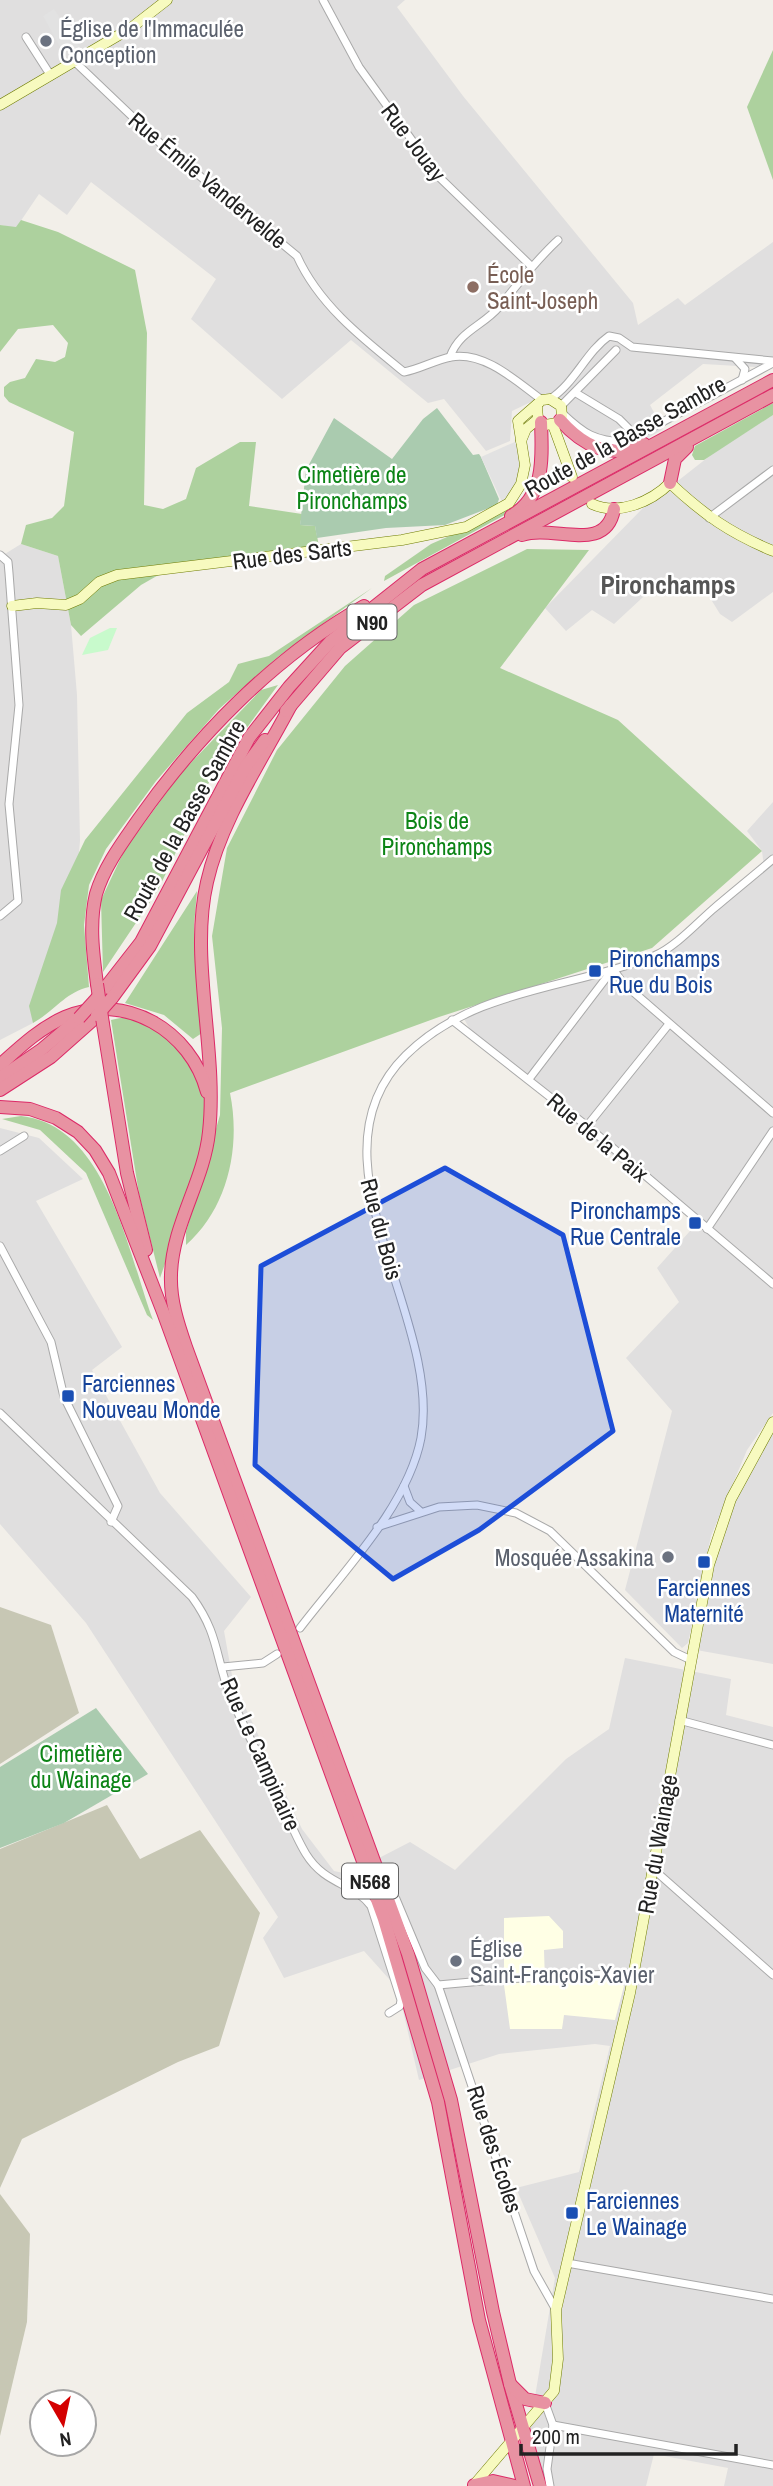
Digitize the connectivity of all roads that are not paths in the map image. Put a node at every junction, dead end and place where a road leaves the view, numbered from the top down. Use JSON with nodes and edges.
{"nodes":[{"id":1,"x":167,"y":0,"type":"edge"},
{"id":2,"x":323,"y":0,"type":"edge"},
{"id":3,"x":26,"y":37,"type":"dead end"},
{"id":4,"x":74,"y":61,"type":"junction"},
{"id":5,"x":51,"y":76,"type":"junction"},
{"id":6,"x":0,"y":105,"type":"edge"},
{"id":7,"x":558,"y":240,"type":"dead end"},
{"id":8,"x":530,"y":265,"type":"junction"},
{"id":9,"x":616,"y":350,"type":"dead end"},
{"id":10,"x":450,"y":357,"type":"junction"},
{"id":11,"x":735,"y":357,"type":"junction"},
{"id":12,"x":773,"y":362,"type":"edge"},
{"id":13,"x":742,"y":380,"type":"junction"},
{"id":14,"x":773,"y":380,"type":"edge"},
{"id":15,"x":576,"y":393,"type":"junction"},
{"id":16,"x":773,"y":395,"type":"edge"},
{"id":17,"x":543,"y":402,"type":"junction"},
{"id":18,"x":745,"y":410,"type":"junction"},
{"id":19,"x":552,"y":417,"type":"junction"},
{"id":20,"x":705,"y":417,"type":"junction"},
{"id":21,"x":631,"y":439,"type":"junction"},
{"id":22,"x":521,"y":441,"type":"junction"},
{"id":23,"x":773,"y":470,"type":"edge"},
{"id":24,"x":572,"y":477,"type":"dead end"},
{"id":25,"x":670,"y":483,"type":"junction"},
{"id":26,"x":592,"y":504,"type":"dead end"},
{"id":27,"x":614,"y":509,"type":"junction"},
{"id":28,"x":708,"y":518,"type":"junction"},
{"id":29,"x":773,"y":551,"type":"edge"},
{"id":30,"x":0,"y":555,"type":"edge"},
{"id":31,"x":452,"y":567,"type":"junction"},
{"id":32,"x":422,"y":569,"type":"junction"},
{"id":33,"x":392,"y":591,"type":"junction"},
{"id":34,"x":12,"y":606,"type":"junction"},
{"id":35,"x":291,"y":705,"type":"junction"},
{"id":36,"x":773,"y":859,"type":"edge"},
{"id":37,"x":0,"y":916,"type":"edge"},
{"id":38,"x":613,"y":969,"type":"junction"},
{"id":39,"x":452,"y":1020,"type":"junction"},
{"id":40,"x":99,"y":1021,"type":"junction"},
{"id":41,"x":669,"y":1024,"type":"junction"},
{"id":42,"x":0,"y":1065,"type":"edge"},
{"id":43,"x":0,"y":1078,"type":"edge"},
{"id":44,"x":529,"y":1079,"type":"junction"},
{"id":45,"x":0,"y":1090,"type":"edge"},
{"id":46,"x":0,"y":1107,"type":"edge"},
{"id":47,"x":211,"y":1113,"type":"junction"},
{"id":48,"x":773,"y":1113,"type":"edge"},
{"id":49,"x":587,"y":1126,"type":"junction"},
{"id":50,"x":773,"y":1131,"type":"edge"},
{"id":51,"x":24,"y":1136,"type":"dead end"},
{"id":52,"x":0,"y":1152,"type":"edge"},
{"id":53,"x":707,"y":1229,"type":"junction"},
{"id":54,"x":0,"y":1246,"type":"edge"},
{"id":55,"x":773,"y":1284,"type":"edge"},
{"id":56,"x":163,"y":1312,"type":"junction"},
{"id":57,"x":0,"y":1413,"type":"edge"},
{"id":58,"x":773,"y":1422,"type":"edge"},
{"id":59,"x":404,"y":1486,"type":"junction"},
{"id":60,"x":420,"y":1511,"type":"junction"},
{"id":61,"x":111,"y":1522,"type":"junction"},
{"id":62,"x":377,"y":1527,"type":"junction"},
{"id":63,"x":300,"y":1628,"type":"dead end"},
{"id":64,"x":277,"y":1654,"type":"dead end"},
{"id":65,"x":691,"y":1660,"type":"junction"},
{"id":66,"x":223,"y":1668,"type":"junction"},
{"id":67,"x":679,"y":1720,"type":"junction"},
{"id":68,"x":773,"y":1745,"type":"edge"},
{"id":69,"x":652,"y":1868,"type":"junction"},
{"id":70,"x":396,"y":1899,"type":"dead end"},
{"id":71,"x":633,"y":1973,"type":"junction"},
{"id":72,"x":773,"y":1975,"type":"edge"},
{"id":73,"x":438,"y":1985,"type":"junction"},
{"id":74,"x":389,"y":2013,"type":"dead end"},
{"id":75,"x":567,"y":2263,"type":"junction"},
{"id":76,"x":773,"y":2299,"type":"edge"},
{"id":77,"x":556,"y":2310,"type":"junction"},
{"id":78,"x":510,"y":2384,"type":"junction"},
{"id":79,"x":545,"y":2403,"type":"junction"},
{"id":80,"x":553,"y":2425,"type":"junction"},
{"id":81,"x":523,"y":2430,"type":"junction"},
{"id":82,"x":512,"y":2442,"type":"junction"},
{"id":83,"x":773,"y":2465,"type":"edge"},
{"id":84,"x":474,"y":2486,"type":"edge"},
{"id":85,"x":514,"y":2486,"type":"edge"},
{"id":86,"x":524,"y":2486,"type":"edge"},
{"id":87,"x":540,"y":2486,"type":"edge"},
{"id":88,"x":550,"y":2486,"type":"edge"}],
"edges":[{"from":1,"to":4,"type":"street"},
{"from":2,"to":8,"type":"street","name":"Rue Jouay"},
{"from":3,"to":5,"type":"street"},
{"from":4,"to":5,"type":"street"},
{"from":4,"to":10,"type":"street","name":"Rue Émile Vandervelde"},
{"from":5,"to":6,"type":"street"},
{"from":7,"to":8,"type":"street"},
{"from":8,"to":10,"type":"street"},
{"from":9,"to":15,"type":"street"},
{"from":10,"to":17,"type":"street","name":"Rue Émile Vandervelde"},
{"from":11,"to":12,"type":"street"},
{"from":11,"to":13,"type":"street"},
{"from":11,"to":17,"type":"street"},
{"from":12,"to":13,"type":"street"},
{"from":13,"to":21,"type":"street"},
{"from":14,"to":20,"type":"highway","name":"Route de la Basse Sambre","number":"N90"},
{"from":15,"to":19,"type":"street"},
{"from":15,"to":21,"type":"street"},
{"from":16,"to":18,"type":"highway","name":"Route de la Basse Sambre","number":"N90"},
{"from":17,"to":19,"type":"street"},
{"from":17,"to":19,"type":"street"},
{"from":17,"to":22,"type":"street","name":"Rue des Sarts"},
{"from":18,"to":25,"type":"highway"},
{"from":18,"to":31,"type":"highway","name":"Route de la Basse Sambre","number":"N90"},
{"from":19,"to":20,"type":"highway"},
{"from":19,"to":21,"type":"street"},
{"from":19,"to":22,"type":"street"},
{"from":19,"to":24,"type":"street"},
{"from":19,"to":32,"type":"highway"},
{"from":20,"to":32,"type":"highway","name":"Route de la Basse Sambre","number":"N90"},
{"from":22,"to":34,"type":"street","name":"Rue des Sarts"},
{"from":23,"to":28,"type":"street"},
{"from":25,"to":27,"type":"street"},
{"from":25,"to":28,"type":"street"},
{"from":26,"to":27,"type":"street"},
{"from":27,"to":31,"type":"highway"},
{"from":28,"to":29,"type":"street"},
{"from":30,"to":34,"type":"street"},
{"from":31,"to":35,"type":"highway","name":"Route de la Basse Sambre","number":"N90"},
{"from":32,"to":33,"type":"highway","name":"Route de la Basse Sambre","number":"N90"},
{"from":33,"to":40,"type":"highway","bridge":true},
{"from":33,"to":43,"type":"highway","name":"Route de la Basse Sambre","number":"N90","bridge":true},
{"from":34,"to":37,"type":"street"},
{"from":35,"to":40,"type":"highway","name":"Route de la Basse Sambre","number":"N90","bridge":true},
{"from":35,"to":47,"type":"highway"},
{"from":36,"to":38,"type":"street","name":"Rue du Bois"},
{"from":38,"to":39,"type":"street","name":"Rue du Bois"},
{"from":38,"to":41,"type":"street"},
{"from":38,"to":44,"type":"street"},
{"from":39,"to":44,"type":"street","name":"Rue de la Paix"},
{"from":39,"to":59,"type":"street","name":"Rue du Bois"},
{"from":40,"to":45,"type":"highway","name":"Route de la Basse Sambre","number":"N90"},
{"from":40,"to":56,"type":"highway"},
{"from":41,"to":48,"type":"street"},
{"from":41,"to":49,"type":"street"},
{"from":42,"to":47,"type":"highway"},
{"from":44,"to":49,"type":"street","name":"Rue de la Paix"},
{"from":46,"to":56,"type":"highway"},
{"from":47,"to":78,"type":"highway","number":"N568"},
{"from":49,"to":53,"type":"street","name":"Rue de la Paix"},
{"from":50,"to":53,"type":"street"},
{"from":51,"to":52,"type":"street"},
{"from":53,"to":55,"type":"street","name":"Rue de la Paix"},
{"from":54,"to":61,"type":"street"},
{"from":56,"to":82,"type":"highway","number":"N568"},
{"from":57,"to":61,"type":"street","name":"Rue Le Campinaire"},
{"from":58,"to":65,"type":"street","name":"Rue du Wainage"},
{"from":59,"to":60,"type":"street"},
{"from":59,"to":62,"type":"street","name":"Rue du Bois"},
{"from":60,"to":62,"type":"street"},
{"from":60,"to":65,"type":"street"},
{"from":61,"to":66,"type":"street","name":"Rue Le Campinaire"},
{"from":62,"to":63,"type":"street","name":"Rue du Bois"},
{"from":64,"to":66,"type":"street"},
{"from":65,"to":67,"type":"street","name":"Rue du Wainage"},
{"from":66,"to":74,"type":"street","name":"Rue Le Campinaire"},
{"from":67,"to":68,"type":"street"},
{"from":67,"to":69,"type":"street","name":"Rue du Wainage"},
{"from":69,"to":71,"type":"street","name":"Rue du Wainage"},
{"from":69,"to":72,"type":"street"},
{"from":70,"to":73,"type":"street","name":"Rue des Écoles"},
{"from":71,"to":73,"type":"street"},
{"from":71,"to":75,"type":"street","name":"Rue du Wainage"},
{"from":73,"to":77,"type":"street","name":"Rue des Écoles"},
{"from":75,"to":76,"type":"street"},
{"from":75,"to":77,"type":"street","name":"Rue du Wainage"},
{"from":77,"to":79,"type":"street","name":"Rue du Wainage"},
{"from":78,"to":79,"type":"highway"},
{"from":78,"to":81,"type":"highway","number":"N568"},
{"from":79,"to":80,"type":"street"},
{"from":79,"to":81,"type":"street","name":"Rue du Wainage"},
{"from":80,"to":83,"type":"street"},
{"from":80,"to":88,"type":"street"},
{"from":81,"to":82,"type":"street","name":"Rue du Wainage"},
{"from":81,"to":87,"type":"highway","number":"N568"},
{"from":82,"to":84,"type":"street","name":"Rue du Wainage"},
{"from":82,"to":86,"type":"highway","number":"N568"},
{"from":84,"to":85,"type":"highway"}]}
